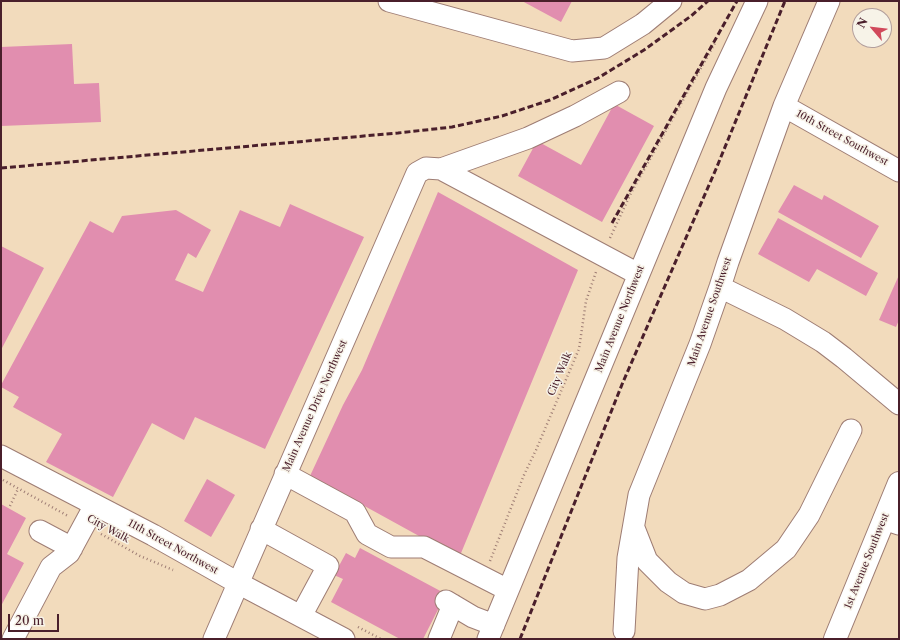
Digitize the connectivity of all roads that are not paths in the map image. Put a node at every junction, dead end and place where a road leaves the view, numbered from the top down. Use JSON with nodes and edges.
{"nodes":[{"id":1,"x":389,"y":1,"type":"edge"},
{"id":2,"x":671,"y":1,"type":"edge"},
{"id":3,"x":757,"y":1,"type":"edge"},
{"id":4,"x":829,"y":1,"type":"edge"},
{"id":5,"x":619,"y":92,"type":"dead end"},
{"id":6,"x":784,"y":106,"type":"junction"},
{"id":7,"x":441,"y":169,"type":"junction"},
{"id":8,"x":899,"y":171,"type":"edge"},
{"id":9,"x":638,"y":274,"type":"junction"},
{"id":10,"x":720,"y":287,"type":"junction"},
{"id":11,"x":899,"y":404,"type":"edge"},
{"id":12,"x":851,"y":430,"type":"dead end"},
{"id":13,"x":1,"y":456,"type":"edge"},
{"id":14,"x":285,"y":474,"type":"junction"},
{"id":15,"x":899,"y":484,"type":"edge"},
{"id":16,"x":95,"y":505,"type":"junction"},
{"id":17,"x":892,"y":522,"type":"edge"},
{"id":18,"x":634,"y":527,"type":"junction"},
{"id":19,"x":261,"y":530,"type":"junction"},
{"id":20,"x":40,"y":531,"type":"dead end"},
{"id":21,"x":72,"y":548,"type":"junction"},
{"id":22,"x":238,"y":583,"type":"junction"},
{"id":23,"x":508,"y":590,"type":"junction"},
{"id":24,"x":301,"y":616,"type":"junction"},
{"id":25,"x":624,"y":631,"type":"dead end"},
{"id":26,"x":491,"y":632,"type":"edge"},
{"id":27,"x":13,"y":639,"type":"edge"},
{"id":28,"x":214,"y":639,"type":"edge"},
{"id":29,"x":344,"y":639,"type":"edge"},
{"id":30,"x":439,"y":639,"type":"edge"},
{"id":31,"x":835,"y":639,"type":"edge"}],
"edges":[{"from":1,"to":2,"type":"street"},
{"from":3,"to":9,"type":"street","name":"Main Avenue Northwest"},
{"from":4,"to":6,"type":"street","name":"Main Avenue Southwest"},
{"from":5,"to":7,"type":"street"},
{"from":6,"to":8,"type":"street","name":"10th Street Southwest"},
{"from":6,"to":10,"type":"street","name":"Main Avenue Southwest"},
{"from":7,"to":9,"type":"street"},
{"from":7,"to":14,"type":"street","name":"Main Avenue Drive Northwest"},
{"from":9,"to":23,"type":"street","name":"Main Avenue Northwest"},
{"from":10,"to":11,"type":"street"},
{"from":10,"to":18,"type":"street","name":"Main Avenue Southwest"},
{"from":12,"to":18,"type":"street"},
{"from":13,"to":16,"type":"street","name":"11th Street Northwest"},
{"from":14,"to":19,"type":"street","name":"Main Avenue Drive Northwest"},
{"from":14,"to":23,"type":"street"},
{"from":15,"to":17,"type":"main road","name":"1st Avenue Southwest"},
{"from":16,"to":21,"type":"street"},
{"from":16,"to":22,"type":"street","name":"11th Street Northwest"},
{"from":17,"to":31,"type":"main road","name":"1st Avenue Southwest"},
{"from":18,"to":25,"type":"street","name":"Main Avenue Southwest"},
{"from":19,"to":22,"type":"street","name":"Main Avenue Drive Northwest"},
{"from":19,"to":24,"type":"street"},
{"from":20,"to":21,"type":"street"},
{"from":21,"to":27,"type":"street"},
{"from":22,"to":24,"type":"street","name":"11th Street Northwest"},
{"from":22,"to":28,"type":"street","name":"Main Avenue Drive Northwest"},
{"from":23,"to":26,"type":"street","name":"Main Avenue Northwest"},
{"from":24,"to":29,"type":"street","name":"11th Street Northwest"},
{"from":26,"to":30,"type":"street"}]}
